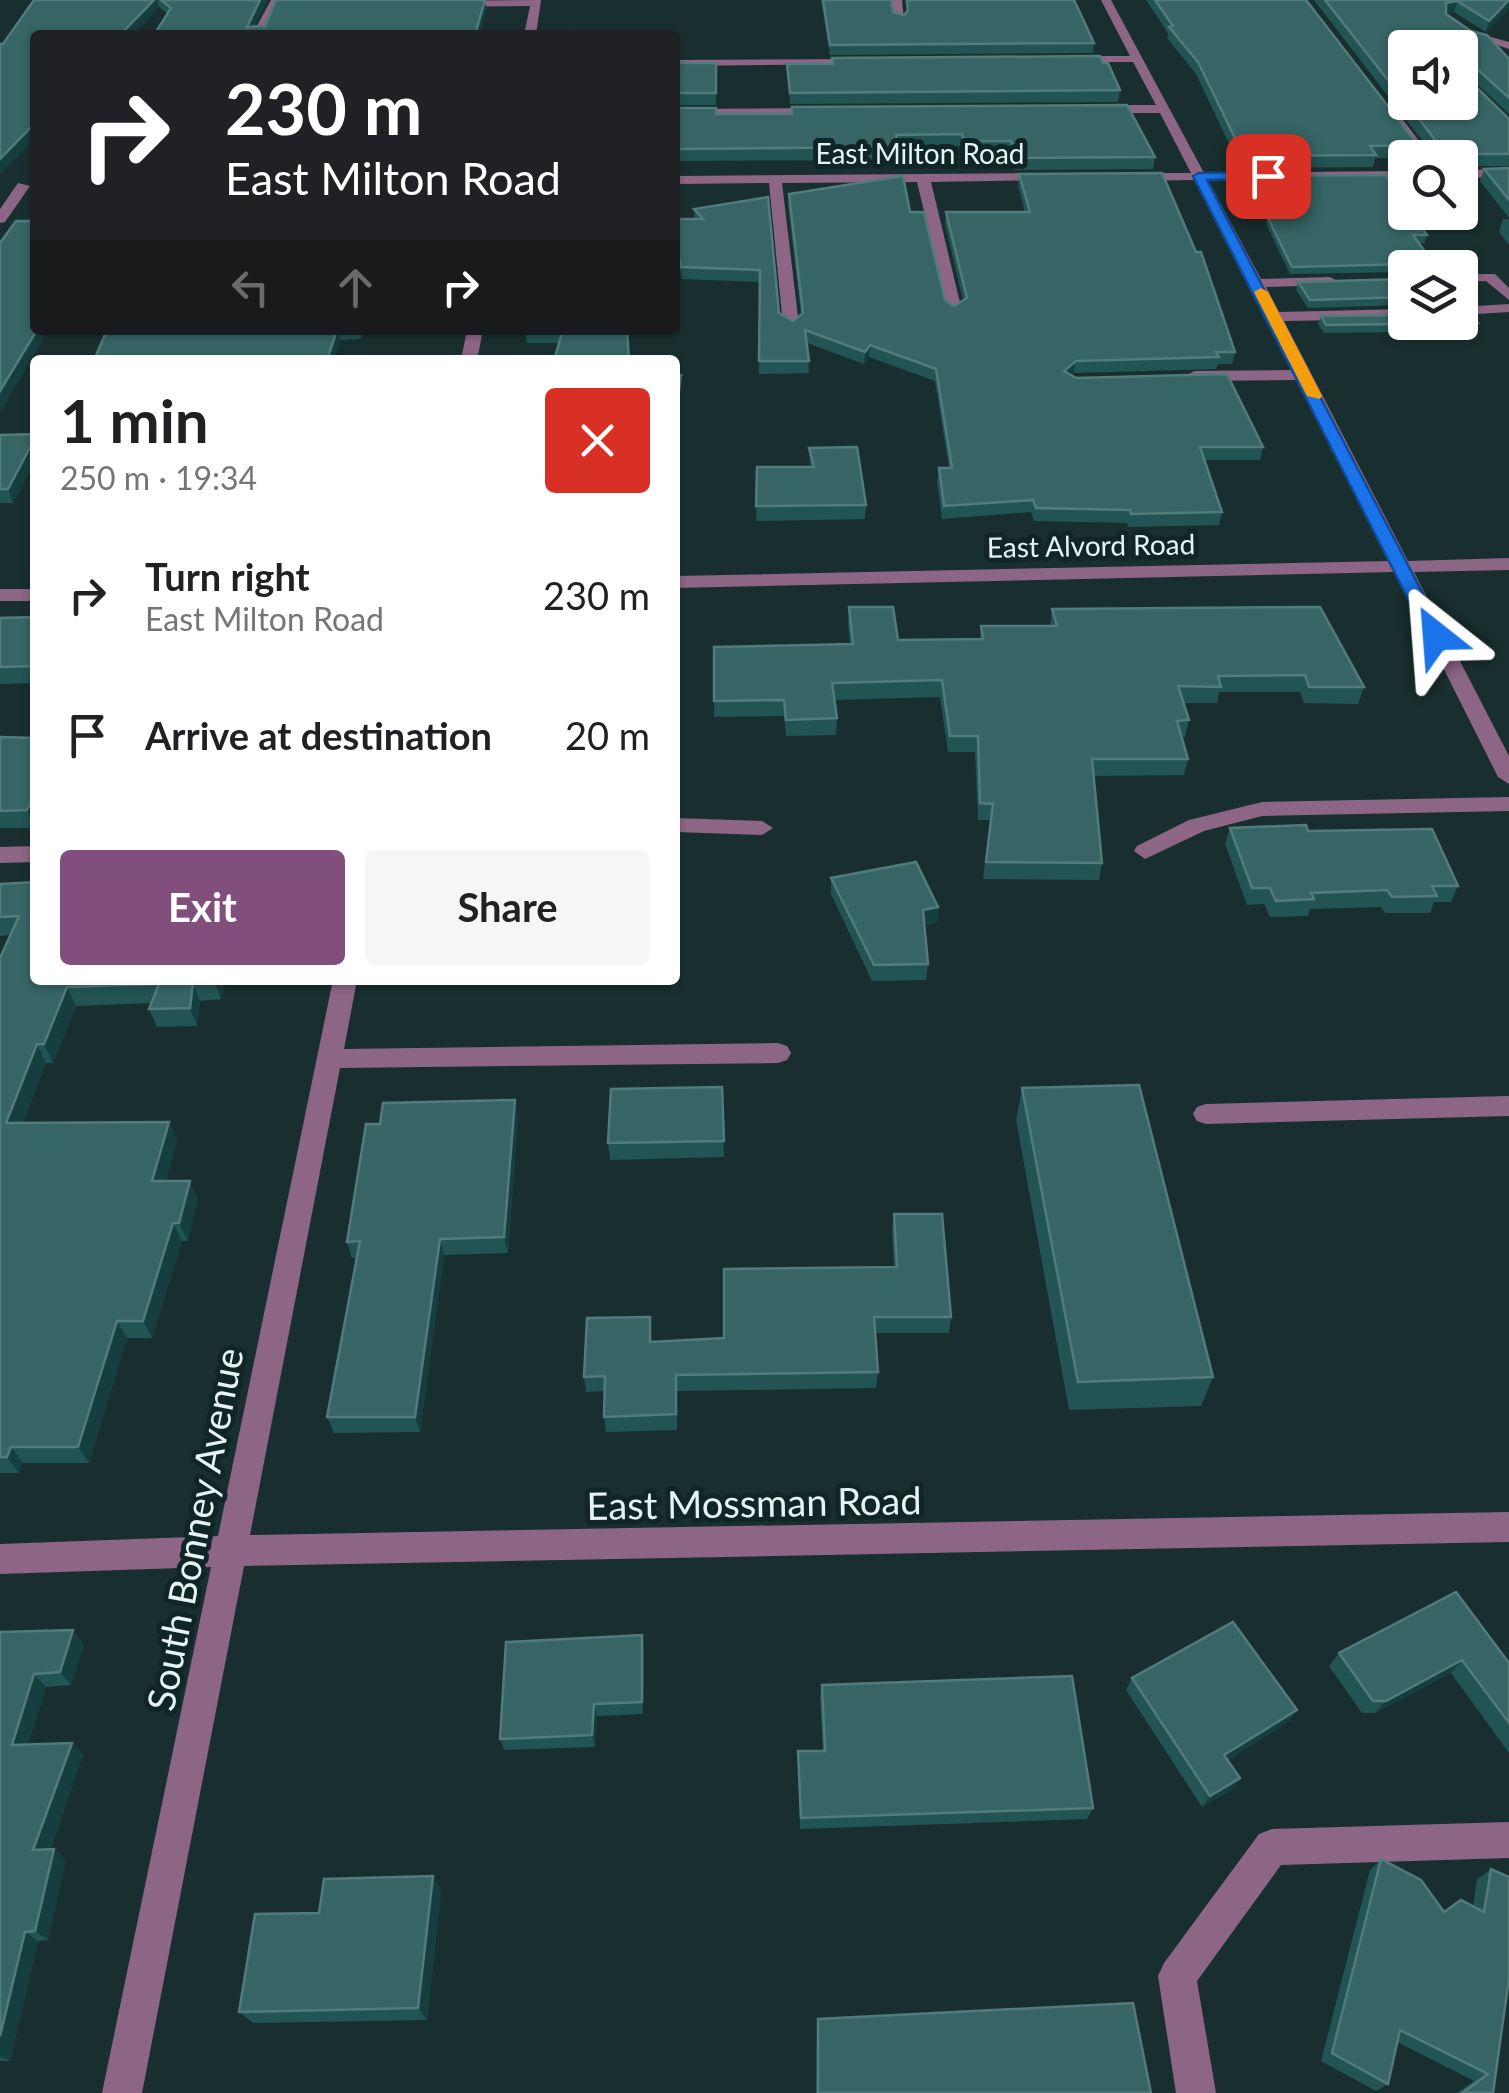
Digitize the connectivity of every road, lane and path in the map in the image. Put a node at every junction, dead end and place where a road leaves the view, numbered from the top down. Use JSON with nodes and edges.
{"nodes":[{"id":1,"x":276,"y":0,"type":"edge"},
{"id":2,"x":396,"y":0,"type":"edge"},
{"id":3,"x":897,"y":0,"type":"edge"},
{"id":4,"x":1106,"y":0,"type":"edge"},
{"id":5,"x":510,"y":2,"type":"edge"},
{"id":6,"x":536,"y":2,"type":"edge"},
{"id":7,"x":900,"y":19,"type":"edge"},
{"id":8,"x":1451,"y":23,"type":"edge"},
{"id":9,"x":261,"y":30,"type":"edge"},
{"id":10,"x":531,"y":30,"type":"edge"},
{"id":11,"x":1509,"y":50,"type":"edge"},
{"id":12,"x":1482,"y":54,"type":"edge"},
{"id":13,"x":1139,"y":58,"type":"junction"},
{"id":14,"x":1062,"y":60,"type":"edge"},
{"id":15,"x":888,"y":61,"type":"edge"},
{"id":16,"x":680,"y":63,"type":"edge"},
{"id":17,"x":1164,"y":108,"type":"junction"},
{"id":18,"x":1086,"y":109,"type":"edge"},
{"id":19,"x":832,"y":112,"type":"edge"},
{"id":20,"x":680,"y":113,"type":"edge"},
{"id":21,"x":1509,"y":173,"type":"edge"},
{"id":22,"x":1478,"y":174,"type":"edge"},
{"id":23,"x":1388,"y":175,"type":"edge"},
{"id":24,"x":1199,"y":176,"type":"junction"},
{"id":25,"x":1061,"y":177,"type":"edge"},
{"id":26,"x":1120,"y":177,"type":"edge"},
{"id":27,"x":923,"y":178,"type":"junction"},
{"id":28,"x":680,"y":180,"type":"edge"},
{"id":29,"x":775,"y":180,"type":"junction"},
{"id":30,"x":0,"y":186,"type":"edge"},
{"id":31,"x":29,"y":186,"type":"edge"},
{"id":32,"x":0,"y":218,"type":"edge"},
{"id":33,"x":1478,"y":277,"type":"edge"},
{"id":34,"x":1349,"y":281,"type":"edge"},
{"id":35,"x":1256,"y":283,"type":"junction"},
{"id":36,"x":1509,"y":296,"type":"edge"},
{"id":37,"x":1509,"y":308,"type":"edge"},
{"id":38,"x":1478,"y":309,"type":"edge"},
{"id":39,"x":955,"y":311,"type":"edge"},
{"id":40,"x":1388,"y":314,"type":"edge"},
{"id":41,"x":1275,"y":317,"type":"junction"},
{"id":42,"x":791,"y":325,"type":"edge"},
{"id":43,"x":1304,"y":375,"type":"junction"},
{"id":44,"x":1174,"y":376,"type":"edge"},
{"id":45,"x":1509,"y":564,"type":"edge"},
{"id":46,"x":1400,"y":566,"type":"junction"},
{"id":47,"x":680,"y":582,"type":"edge"},
{"id":48,"x":30,"y":594,"type":"edge"},
{"id":49,"x":0,"y":595,"type":"edge"},
{"id":50,"x":1509,"y":777,"type":"edge"},
{"id":51,"x":1509,"y":804,"type":"edge"},
{"id":52,"x":680,"y":825,"type":"edge"},
{"id":53,"x":762,"y":828,"type":"dead end"},
{"id":54,"x":1145,"y":851,"type":"dead end"},
{"id":55,"x":0,"y":854,"type":"edge"},
{"id":56,"x":30,"y":854,"type":"edge"},
{"id":57,"x":344,"y":985,"type":"edge"},
{"id":58,"x":778,"y":1053,"type":"dead end"},
{"id":59,"x":329,"y":1059,"type":"junction"},
{"id":60,"x":1509,"y":1106,"type":"edge"},
{"id":61,"x":1206,"y":1114,"type":"dead end"},
{"id":62,"x":1509,"y":1527,"type":"edge"},
{"id":63,"x":231,"y":1551,"type":"junction"},
{"id":64,"x":0,"y":1559,"type":"edge"},
{"id":65,"x":1509,"y":1840,"type":"edge"},
{"id":66,"x":122,"y":2093,"type":"edge"},
{"id":67,"x":1196,"y":2093,"type":"edge"}],
"edges":[{"from":1,"to":9,"type":"street"},
{"from":2,"to":5,"type":"street"},
{"from":3,"to":7,"type":"street"},
{"from":4,"to":13,"type":"street"},
{"from":5,"to":6,"type":"street"},
{"from":6,"to":10,"type":"street"},
{"from":8,"to":11,"type":"street"},
{"from":11,"to":12,"type":"street"},
{"from":13,"to":14,"type":"street"},
{"from":13,"to":17,"type":"street"},
{"from":15,"to":16,"type":"street"},
{"from":17,"to":18,"type":"street"},
{"from":17,"to":24,"type":"street"},
{"from":19,"to":20,"type":"street"},
{"from":21,"to":22,"type":"street"},
{"from":23,"to":24,"type":"street"},
{"from":24,"to":26,"type":"street"},
{"from":24,"to":35,"type":"street"},
{"from":25,"to":27,"type":"street","name":"East Milton Road"},
{"from":27,"to":29,"type":"street","name":"East Milton Road"},
{"from":27,"to":39,"type":"street"},
{"from":28,"to":29,"type":"street","name":"East Milton Road"},
{"from":29,"to":42,"type":"street"},
{"from":30,"to":31,"type":"street"},
{"from":31,"to":32,"type":"street"},
{"from":33,"to":36,"type":"street"},
{"from":34,"to":35,"type":"street"},
{"from":35,"to":41,"type":"street"},
{"from":37,"to":38,"type":"street"},
{"from":40,"to":41,"type":"street"},
{"from":41,"to":43,"type":"street"},
{"from":43,"to":44,"type":"street"},
{"from":43,"to":46,"type":"street"},
{"from":45,"to":46,"type":"street","name":"East Alvord Road"},
{"from":46,"to":47,"type":"street","name":"East Alvord Road"},
{"from":46,"to":50,"type":"street"},
{"from":48,"to":49,"type":"street"},
{"from":51,"to":54,"type":"street"},
{"from":52,"to":53,"type":"street"},
{"from":55,"to":56,"type":"street"},
{"from":57,"to":59,"type":"street","name":"South Bonney Avenue"},
{"from":58,"to":59,"type":"street"},
{"from":59,"to":63,"type":"street","name":"South Bonney Avenue"},
{"from":60,"to":61,"type":"street"},
{"from":62,"to":63,"type":"street","name":"East Mossman Road"},
{"from":63,"to":64,"type":"street","name":"East Mossman Road"},
{"from":63,"to":66,"type":"street","name":"South Bonney Avenue"},
{"from":65,"to":67,"type":"street"}]}
